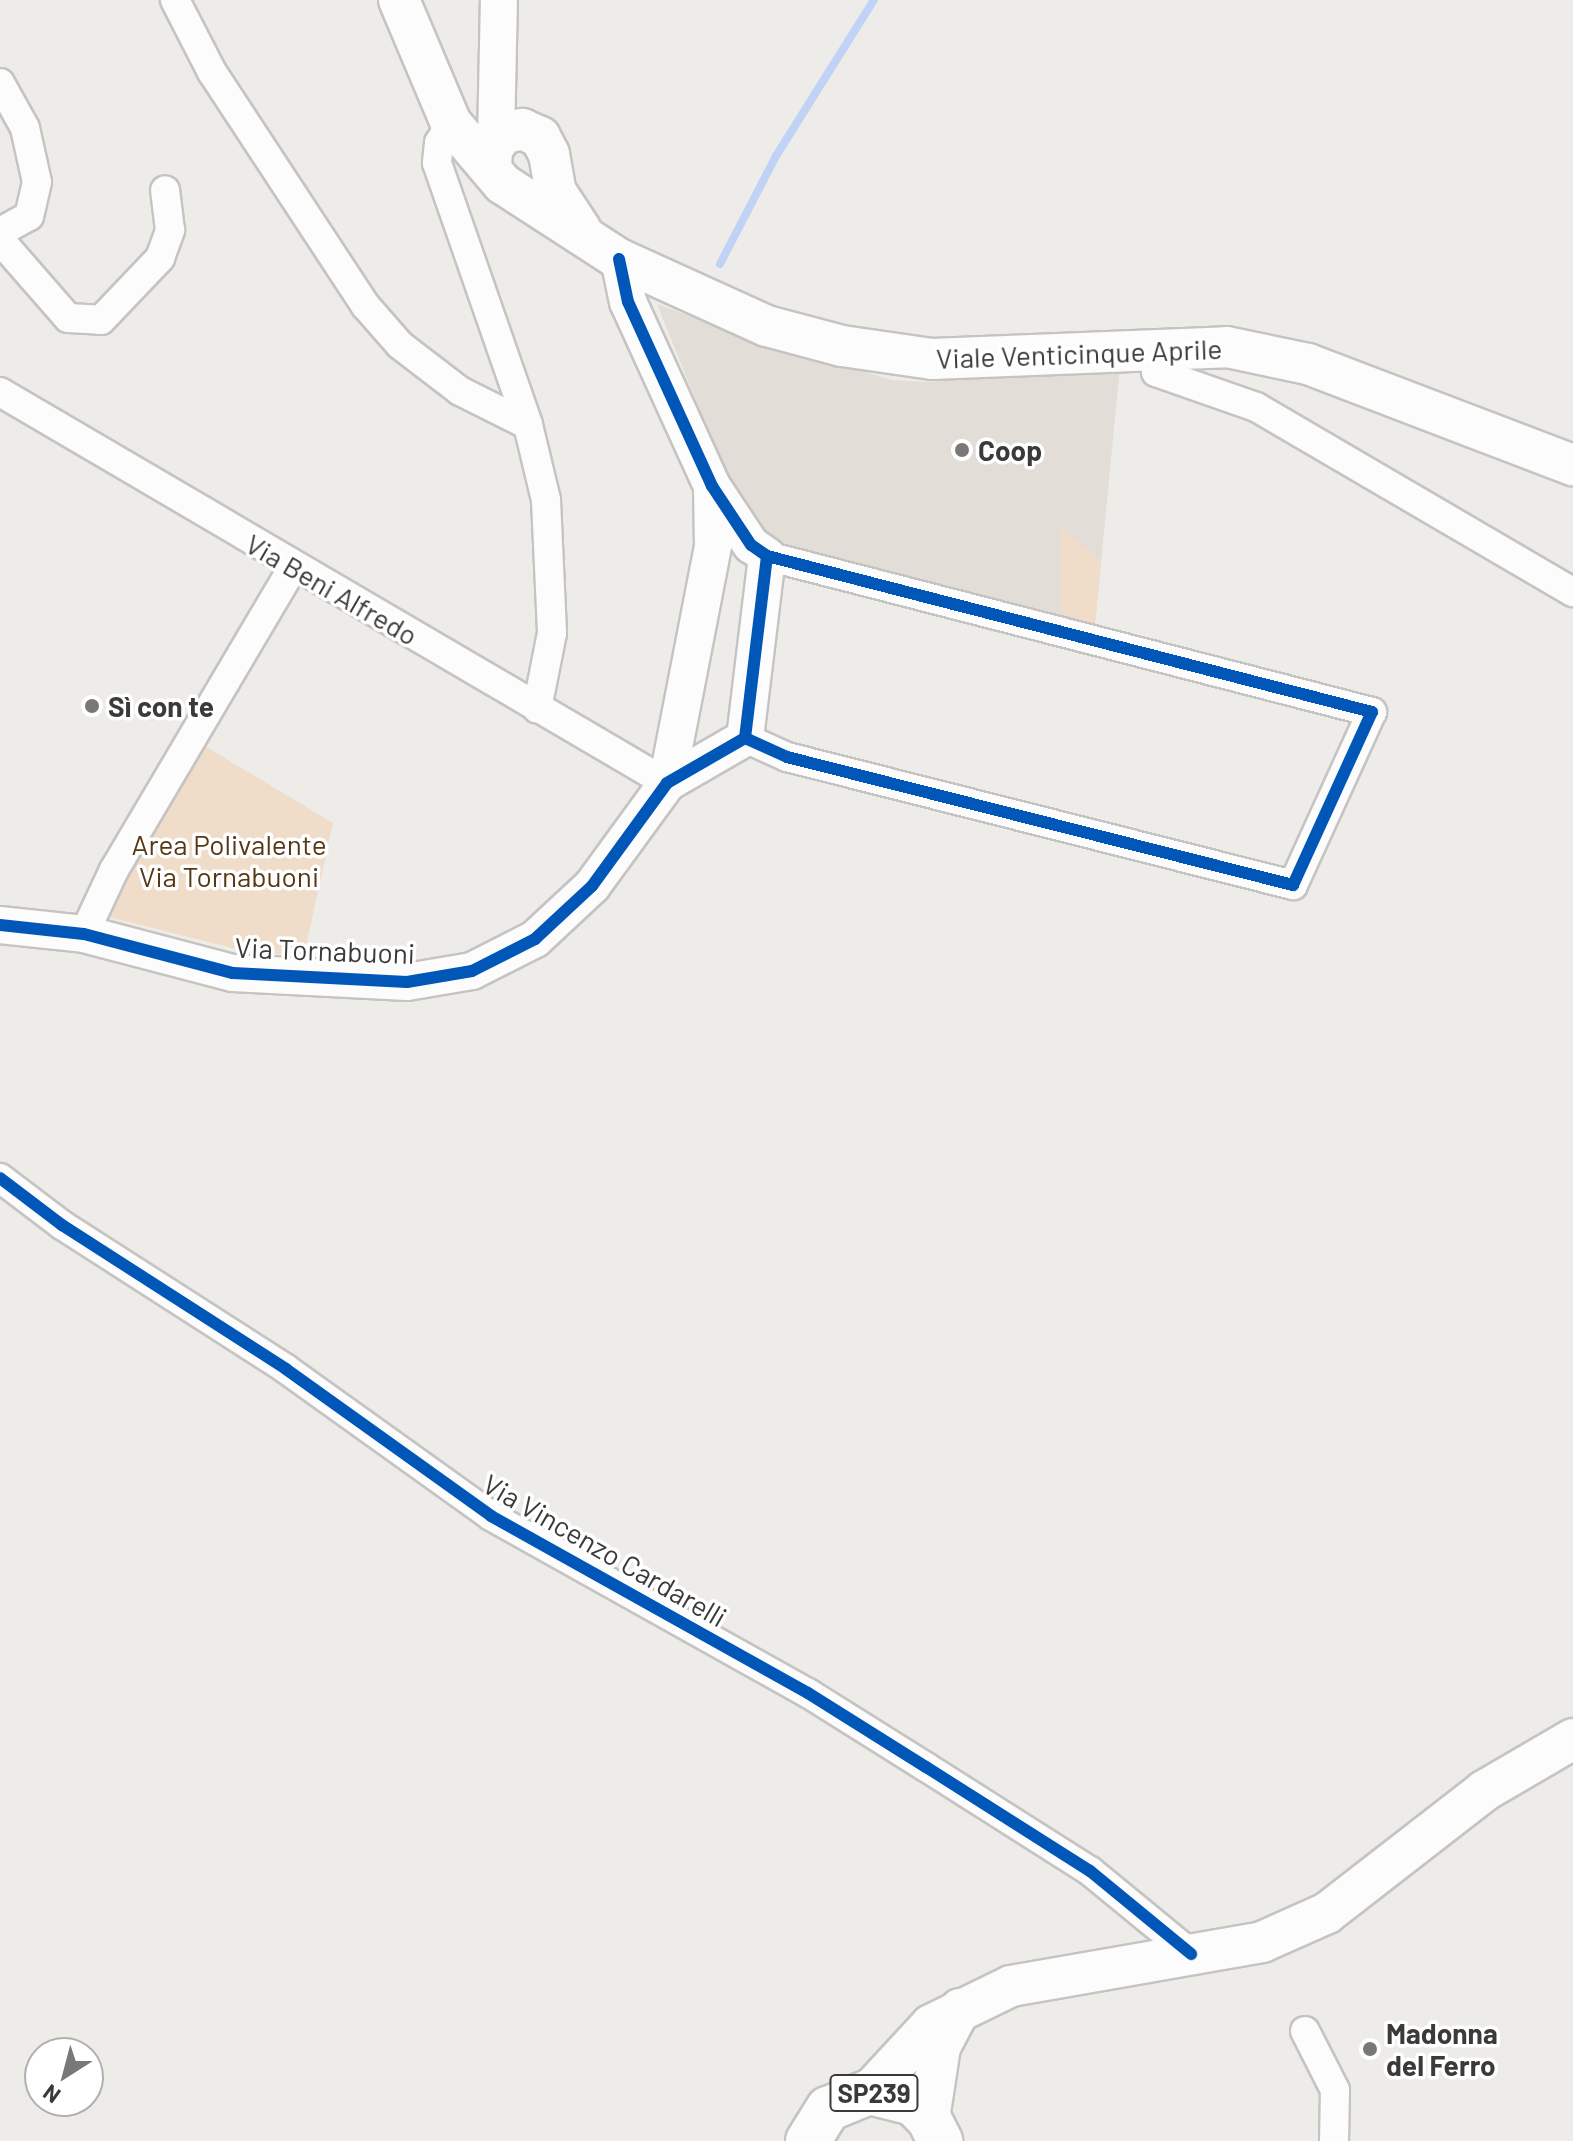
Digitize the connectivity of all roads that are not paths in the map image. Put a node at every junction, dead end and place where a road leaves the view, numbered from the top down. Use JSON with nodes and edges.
{"nodes":[{"id":1,"x":175,"y":0,"type":"edge"},
{"id":2,"x":399,"y":0,"type":"edge"},
{"id":3,"x":499,"y":0,"type":"edge"},
{"id":4,"x":0,"y":83,"type":"edge"},
{"id":5,"x":449,"y":116,"type":"junction"},
{"id":6,"x":516,"y":158,"type":"junction"},
{"id":7,"x":165,"y":190,"type":"dead end"},
{"id":8,"x":0,"y":232,"type":"edge"},
{"id":9,"x":0,"y":240,"type":"edge"},
{"id":10,"x":604,"y":249,"type":"junction"},
{"id":11,"x":1156,"y":348,"type":"junction"},
{"id":12,"x":0,"y":392,"type":"edge"},
{"id":13,"x":528,"y":425,"type":"junction"},
{"id":14,"x":1573,"y":465,"type":"edge"},
{"id":15,"x":712,"y":486,"type":"junction"},
{"id":16,"x":713,"y":546,"type":"junction"},
{"id":17,"x":759,"y":550,"type":"junction"},
{"id":18,"x":293,"y":567,"type":"junction"},
{"id":19,"x":1573,"y":592,"type":"edge"},
{"id":20,"x":537,"y":709,"type":"junction"},
{"id":21,"x":745,"y":738,"type":"junction"},
{"id":22,"x":667,"y":783,"type":"junction"},
{"id":23,"x":0,"y":925,"type":"edge"},
{"id":24,"x":84,"y":934,"type":"junction"},
{"id":25,"x":0,"y":1178,"type":"edge"},
{"id":26,"x":1573,"y":1739,"type":"edge"},
{"id":27,"x":1191,"y":1954,"type":"junction"},
{"id":28,"x":960,"y":2008,"type":"junction"},
{"id":29,"x":1305,"y":2031,"type":"dead end"},
{"id":30,"x":869,"y":2092,"type":"junction"},
{"id":31,"x":935,"y":2130,"type":"edge"},
{"id":32,"x":808,"y":2141,"type":"edge"},
{"id":33,"x":1334,"y":2141,"type":"edge"}],
"edges":[{"from":1,"to":13,"type":"street"},
{"from":2,"to":5,"type":"main road"},
{"from":3,"to":6,"type":"street"},
{"from":4,"to":8,"type":"street"},
{"from":5,"to":6,"type":"main road"},
{"from":5,"to":13,"type":"street"},
{"from":6,"to":10,"type":"main road"},
{"from":7,"to":9,"type":"street"},
{"from":10,"to":11,"type":"main road","name":"Viale Venticinque Aprile"},
{"from":10,"to":15,"type":"street"},
{"from":11,"to":14,"type":"main road","name":"Viale Venticinque Aprile"},
{"from":11,"to":19,"type":"street"},
{"from":12,"to":18,"type":"street","name":"Via Beni Alfredo"},
{"from":13,"to":20,"type":"street"},
{"from":15,"to":16,"type":"street"},
{"from":15,"to":17,"type":"street"},
{"from":16,"to":17,"type":"street"},
{"from":16,"to":22,"type":"street"},
{"from":17,"to":21,"type":"street"},
{"from":17,"to":21,"type":"street"},
{"from":18,"to":20,"type":"street","name":"Via Beni Alfredo"},
{"from":18,"to":24,"type":"street"},
{"from":20,"to":22,"type":"street","name":"Via Beni Alfredo"},
{"from":21,"to":22,"type":"street"},
{"from":22,"to":24,"type":"street","name":"Via Tornabuoni"},
{"from":23,"to":24,"type":"street","name":"Via Tornabuoni"},
{"from":25,"to":27,"type":"street","name":"Via Vincenzo Cardarelli"},
{"from":26,"to":27,"type":"main road","number":"SP239"},
{"from":27,"to":28,"type":"main road","number":"SP239"},
{"from":28,"to":30,"type":"main road","number":"SP239"},
{"from":28,"to":31,"type":"main road","number":"SP239"},
{"from":29,"to":33,"type":"street"},
{"from":30,"to":31,"type":"main road","number":"SP239"},
{"from":30,"to":32,"type":"main road","number":"SP239"}]}
